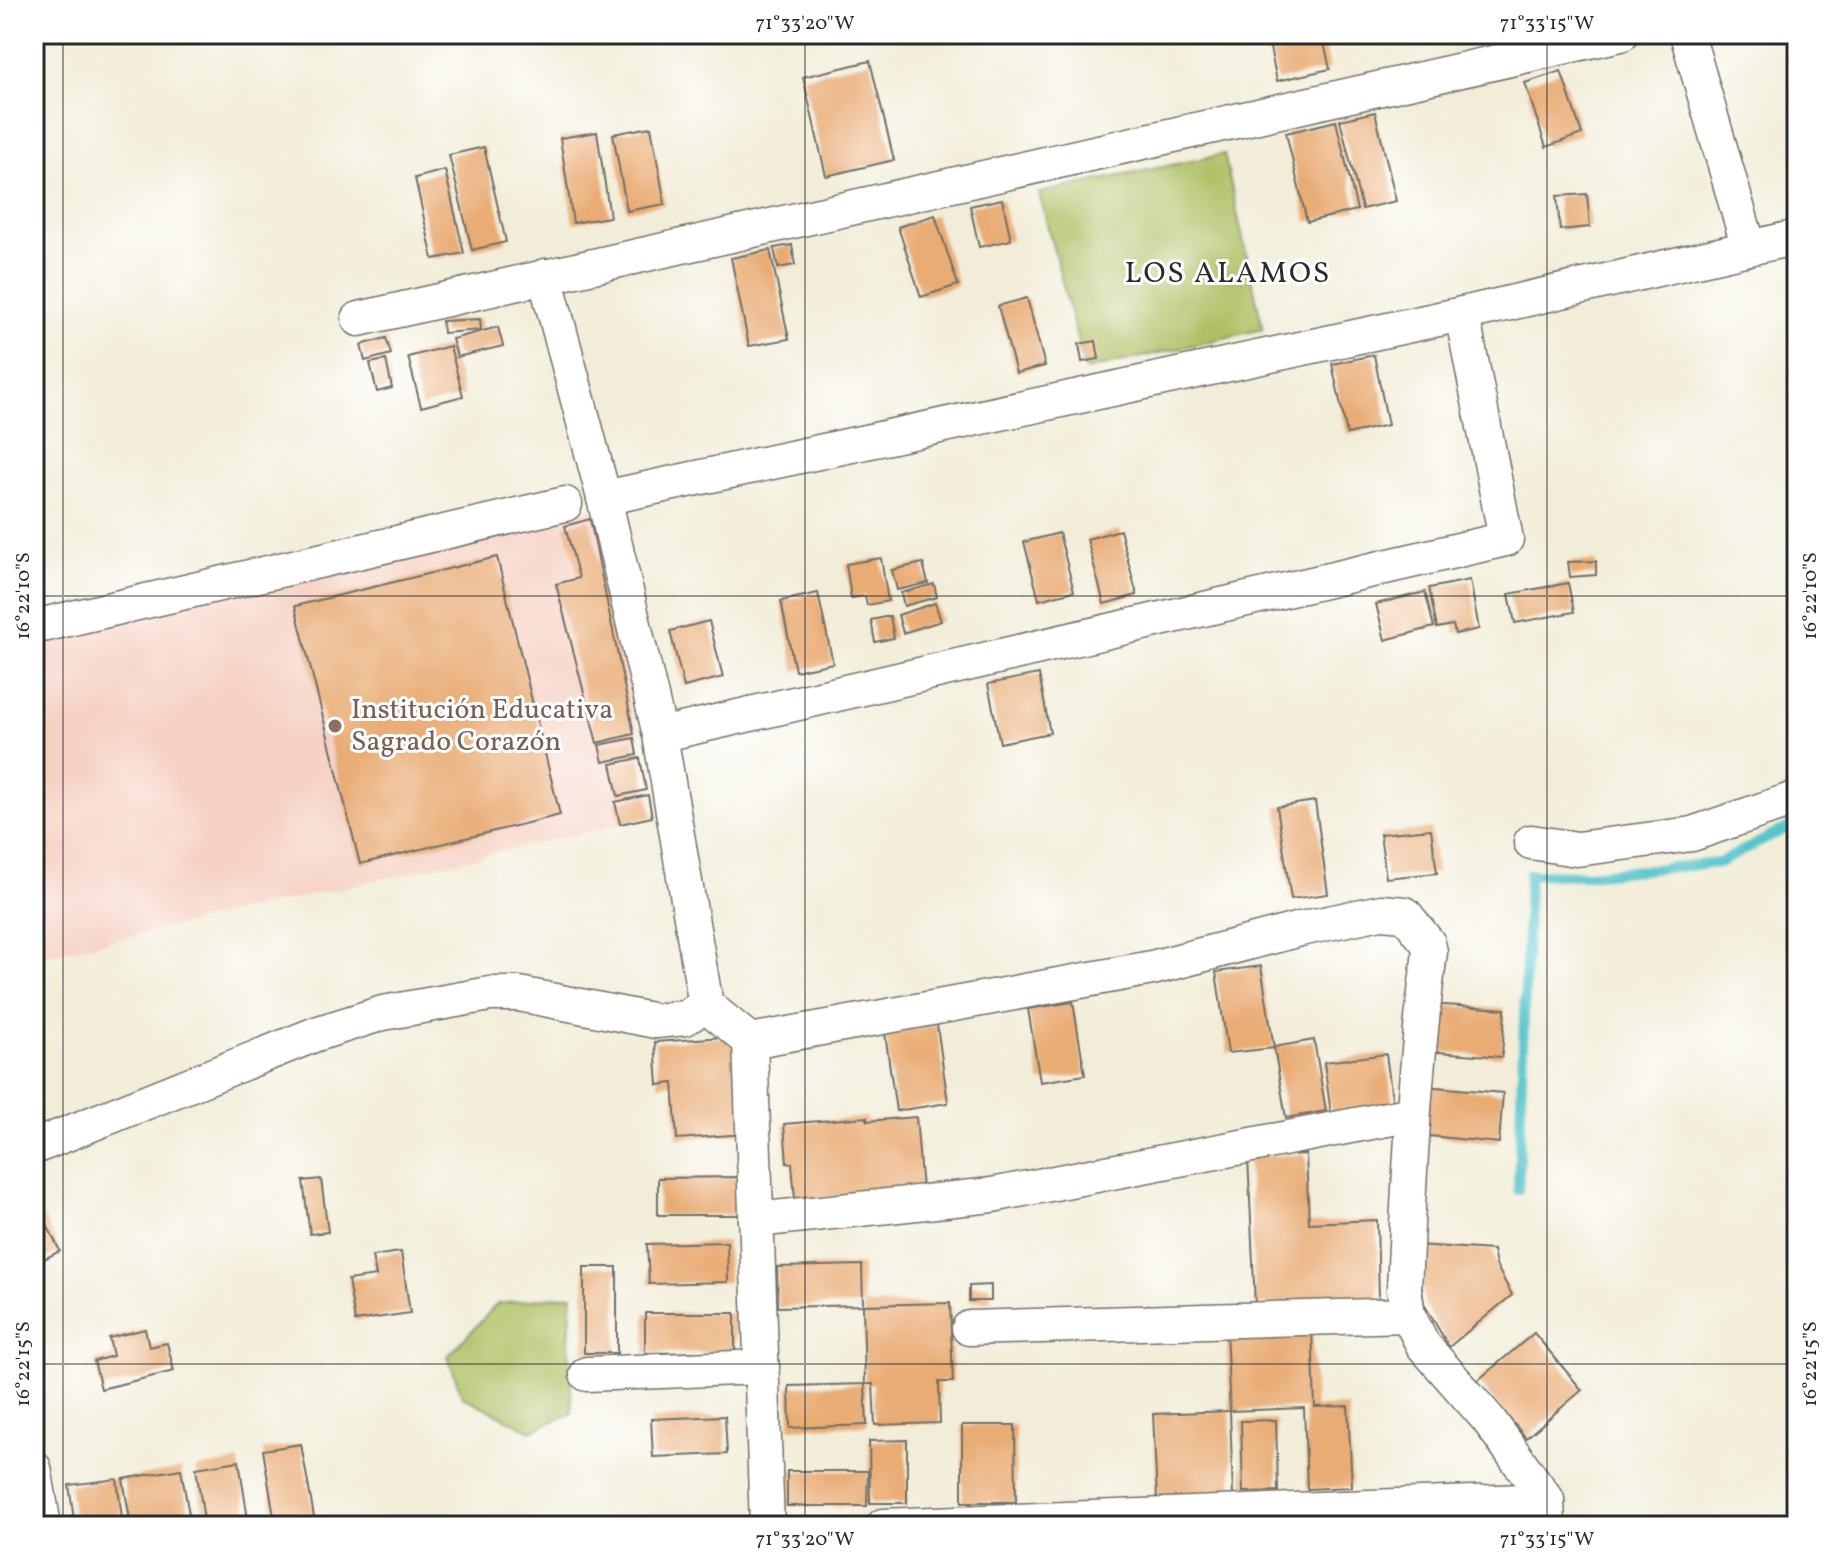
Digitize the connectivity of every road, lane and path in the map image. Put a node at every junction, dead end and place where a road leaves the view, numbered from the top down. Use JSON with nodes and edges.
{"nodes":[{"id":1,"x":1621,"y":34,"type":"edge"},
{"id":2,"x":1687,"y":34,"type":"edge"},
{"id":3,"x":1797,"y":237,"type":"edge"},
{"id":4,"x":1749,"y":248,"type":"junction"},
{"id":5,"x":545,"y":276,"type":"junction"},
{"id":6,"x":1462,"y":314,"type":"junction"},
{"id":7,"x":359,"y":319,"type":"dead end"},
{"id":8,"x":604,"y":498,"type":"junction"},
{"id":9,"x":565,"y":504,"type":"dead end"},
{"id":10,"x":34,"y":627,"type":"edge"},
{"id":11,"x":660,"y":735,"type":"junction"},
{"id":12,"x":1797,"y":798,"type":"edge"},
{"id":13,"x":1531,"y":842,"type":"dead end"},
{"id":14,"x":706,"y":1005,"type":"junction"},
{"id":15,"x":750,"y":1041,"type":"junction"},
{"id":16,"x":1413,"y":1114,"type":"junction"},
{"id":17,"x":34,"y":1147,"type":"edge"},
{"id":18,"x":756,"y":1220,"type":"junction"},
{"id":19,"x":1408,"y":1315,"type":"junction"},
{"id":20,"x":969,"y":1328,"type":"dead end"},
{"id":21,"x":762,"y":1367,"type":"junction"},
{"id":22,"x":587,"y":1374,"type":"dead end"},
{"id":23,"x":34,"y":1468,"type":"edge"},
{"id":24,"x":1547,"y":1513,"type":"edge"},
{"id":25,"x":44,"y":1526,"type":"edge"},
{"id":26,"x":767,"y":1526,"type":"edge"},
{"id":27,"x":883,"y":1526,"type":"edge"}],
"edges":[{"from":1,"to":5,"type":"street"},
{"from":2,"to":4,"type":"street"},
{"from":3,"to":4,"type":"street"},
{"from":4,"to":6,"type":"street"},
{"from":5,"to":7,"type":"street"},
{"from":5,"to":8,"type":"street"},
{"from":6,"to":8,"type":"street"},
{"from":6,"to":11,"type":"street"},
{"from":8,"to":11,"type":"street"},
{"from":9,"to":10,"type":"street"},
{"from":11,"to":14,"type":"street"},
{"from":12,"to":13,"type":"street"},
{"from":14,"to":15,"type":"street"},
{"from":14,"to":17,"type":"street"},
{"from":15,"to":16,"type":"street"},
{"from":15,"to":18,"type":"street"},
{"from":16,"to":18,"type":"street"},
{"from":16,"to":19,"type":"street"},
{"from":18,"to":21,"type":"street"},
{"from":19,"to":20,"type":"street"},
{"from":19,"to":24,"type":"street"},
{"from":21,"to":22,"type":"street"},
{"from":21,"to":26,"type":"street"},
{"from":23,"to":25,"type":"street"},
{"from":24,"to":27,"type":"street"}]}
